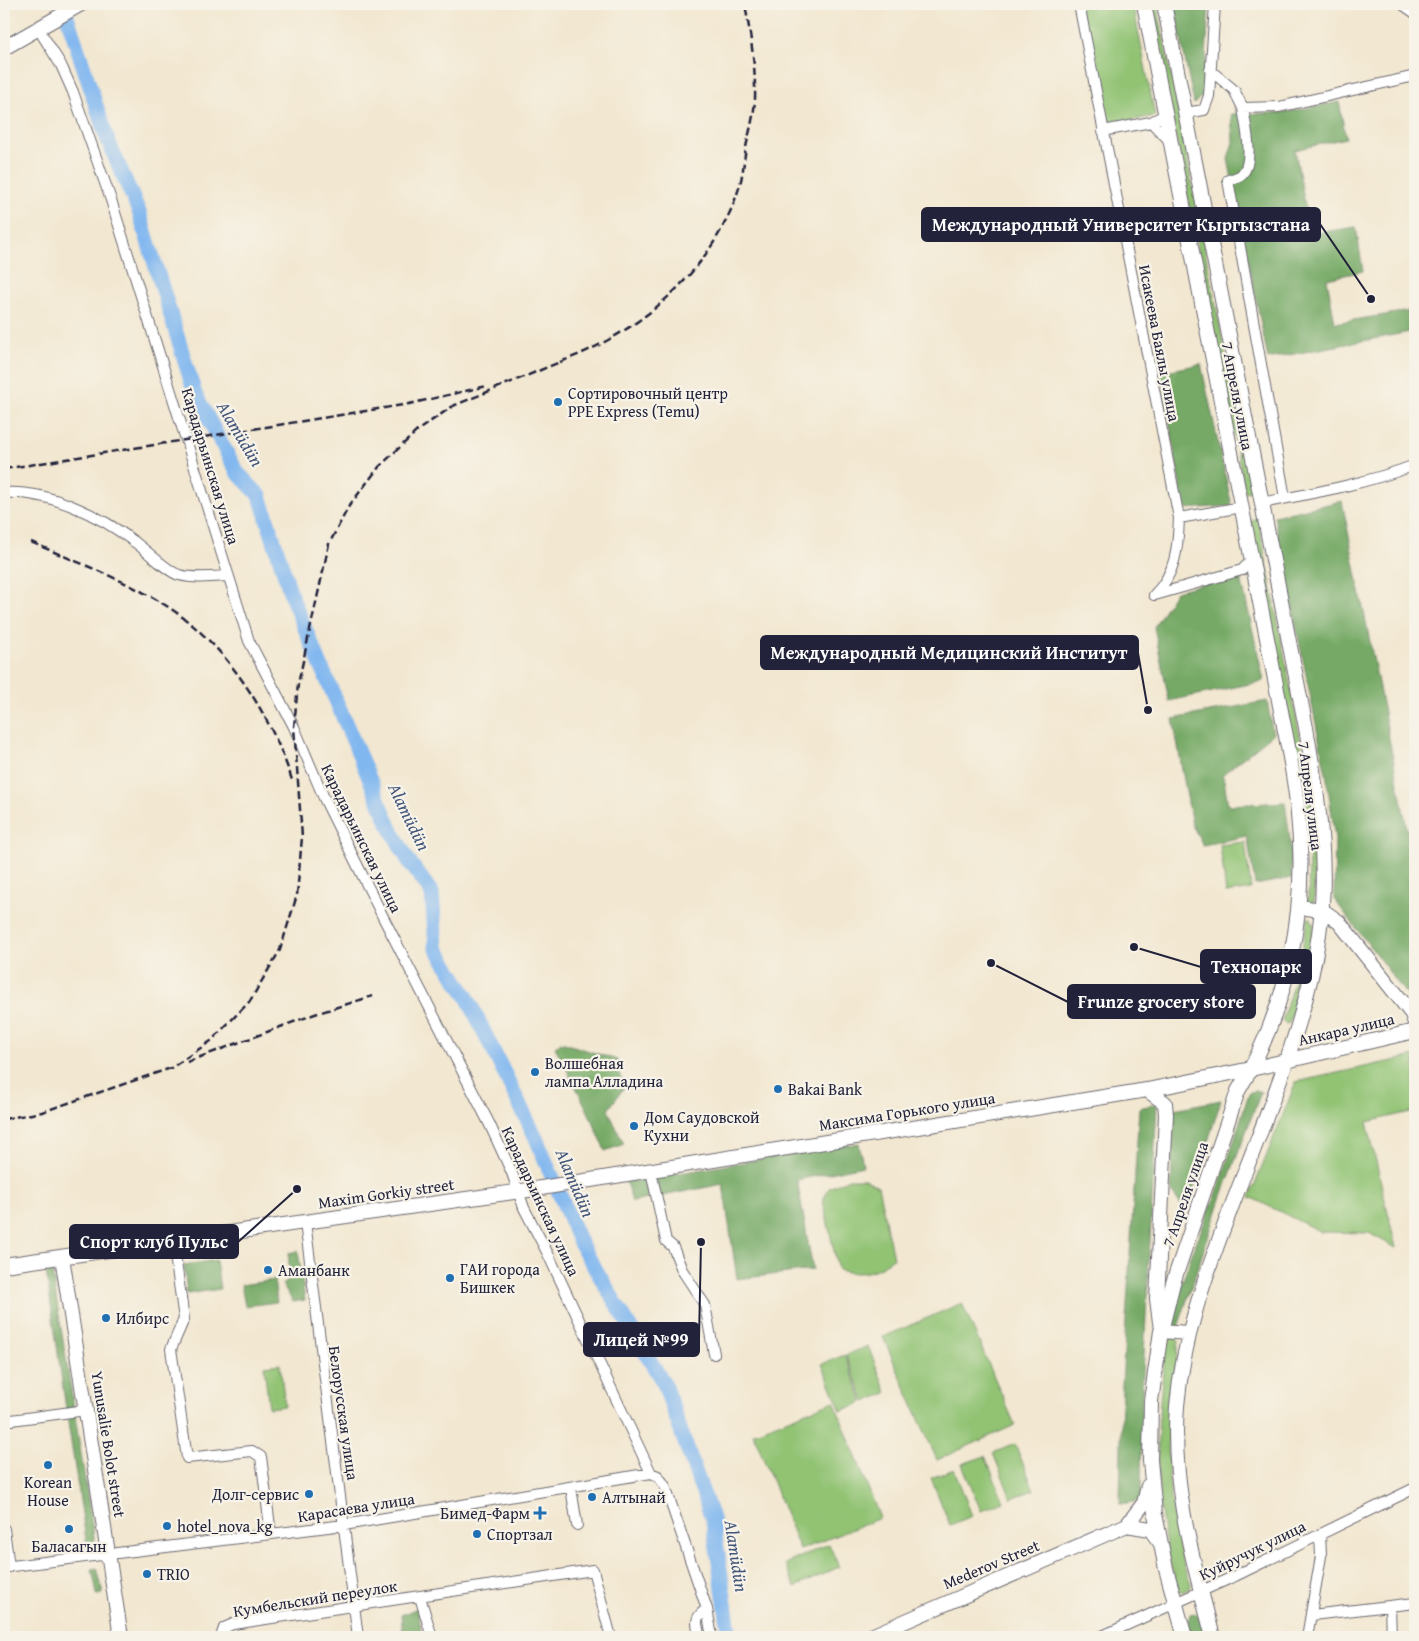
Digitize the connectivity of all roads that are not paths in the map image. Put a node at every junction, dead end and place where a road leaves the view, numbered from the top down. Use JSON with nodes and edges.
{"nodes":[{"id":1,"x":81,"y":4,"type":"edge"},
{"id":2,"x":1079,"y":4,"type":"edge"},
{"id":3,"x":1144,"y":4,"type":"edge"},
{"id":4,"x":1164,"y":4,"type":"edge"},
{"id":5,"x":1214,"y":4,"type":"edge"},
{"id":6,"x":1402,"y":4,"type":"edge"},
{"id":7,"x":1415,"y":13,"type":"edge"},
{"id":8,"x":43,"y":25,"type":"junction"},
{"id":9,"x":4,"y":48,"type":"edge"},
{"id":10,"x":1210,"y":70,"type":"junction"},
{"id":11,"x":1415,"y":76,"type":"edge"},
{"id":12,"x":1243,"y":108,"type":"junction"},
{"id":13,"x":1185,"y":114,"type":"junction"},
{"id":14,"x":1165,"y":115,"type":"junction"},
{"id":15,"x":1151,"y":122,"type":"junction"},
{"id":16,"x":1103,"y":131,"type":"junction"},
{"id":17,"x":1170,"y":141,"type":"junction"},
{"id":18,"x":1415,"y":465,"type":"edge"},
{"id":19,"x":4,"y":493,"type":"edge"},
{"id":20,"x":1285,"y":498,"type":"junction"},
{"id":21,"x":1261,"y":503,"type":"junction"},
{"id":22,"x":1242,"y":507,"type":"junction"},
{"id":23,"x":1179,"y":518,"type":"junction"},
{"id":24,"x":1252,"y":560,"type":"junction"},
{"id":25,"x":228,"y":576,"type":"junction"},
{"id":26,"x":1299,"y":906,"type":"junction"},
{"id":27,"x":1322,"y":910,"type":"junction"},
{"id":28,"x":1415,"y":1023,"type":"edge"},
{"id":29,"x":1415,"y":1031,"type":"edge"},
{"id":30,"x":1284,"y":1062,"type":"junction"},
{"id":31,"x":1251,"y":1069,"type":"junction"},
{"id":32,"x":1147,"y":1090,"type":"junction"},
{"id":33,"x":651,"y":1171,"type":"junction"},
{"id":34,"x":535,"y":1189,"type":"joint"},
{"id":35,"x":518,"y":1192,"type":"junction"},
{"id":36,"x":305,"y":1222,"type":"junction"},
{"id":37,"x":172,"y":1241,"type":"junction"},
{"id":38,"x":62,"y":1257,"type":"junction"},
{"id":39,"x":4,"y":1265,"type":"edge"},
{"id":40,"x":1160,"y":1331,"type":"junction"},
{"id":41,"x":1188,"y":1333,"type":"junction"},
{"id":42,"x":714,"y":1354,"type":"dead end"},
{"id":43,"x":86,"y":1410,"type":"junction"},
{"id":44,"x":4,"y":1421,"type":"edge"},
{"id":45,"x":1150,"y":1465,"type":"junction"},
{"id":46,"x":652,"y":1473,"type":"junction"},
{"id":47,"x":571,"y":1488,"type":"junction"},
{"id":48,"x":1415,"y":1488,"type":"edge"},
{"id":49,"x":344,"y":1525,"type":"junction"},
{"id":50,"x":577,"y":1525,"type":"dead end"},
{"id":51,"x":1127,"y":1525,"type":"junction"},
{"id":52,"x":4,"y":1529,"type":"edge"},
{"id":53,"x":272,"y":1534,"type":"junction"},
{"id":54,"x":1320,"y":1534,"type":"junction"},
{"id":55,"x":1159,"y":1541,"type":"junction"},
{"id":56,"x":108,"y":1554,"type":"junction"},
{"id":57,"x":6,"y":1567,"type":"edge"},
{"id":58,"x":1201,"y":1592,"type":"junction"},
{"id":59,"x":420,"y":1597,"type":"junction"},
{"id":60,"x":1176,"y":1603,"type":"junction"},
{"id":61,"x":1415,"y":1603,"type":"edge"},
{"id":62,"x":1390,"y":1606,"type":"junction"},
{"id":63,"x":354,"y":1607,"type":"junction"},
{"id":64,"x":707,"y":1609,"type":"junction"},
{"id":65,"x":1312,"y":1615,"type":"junction"},
{"id":66,"x":121,"y":1637,"type":"edge"},
{"id":67,"x":220,"y":1637,"type":"edge"},
{"id":68,"x":358,"y":1637,"type":"edge"},
{"id":69,"x":432,"y":1637,"type":"edge"},
{"id":70,"x":611,"y":1637,"type":"edge"},
{"id":71,"x":700,"y":1637,"type":"edge"},
{"id":72,"x":712,"y":1637,"type":"edge"},
{"id":73,"x":869,"y":1637,"type":"edge"},
{"id":74,"x":1100,"y":1637,"type":"edge"},
{"id":75,"x":1185,"y":1637,"type":"edge"},
{"id":76,"x":1213,"y":1637,"type":"edge"},
{"id":77,"x":1307,"y":1637,"type":"edge"},
{"id":78,"x":1390,"y":1637,"type":"edge"}],
"edges":[{"from":1,"to":8,"type":"main road"},
{"from":2,"to":16,"type":"street","name":"Исакеева Баялы улица"},
{"from":3,"to":14,"type":"main road","name":"7 Апреля улица"},
{"from":4,"to":13,"type":"main road","name":"7 Апреля улица"},
{"from":5,"to":10,"type":"street"},
{"from":6,"to":7,"type":"street"},
{"from":8,"to":9,"type":"main road"},
{"from":8,"to":25,"type":"street","name":"Карадарьинская улица"},
{"from":10,"to":12,"type":"street"},
{"from":10,"to":13,"type":"street"},
{"from":11,"to":12,"type":"street"},
{"from":12,"to":20,"type":"street"},
{"from":13,"to":21,"type":"main road","name":"7 Апреля улица"},
{"from":14,"to":15,"type":"street"},
{"from":14,"to":17,"type":"main road","name":"7 Апреля улица"},
{"from":15,"to":16,"type":"street"},
{"from":15,"to":17,"type":"street"},
{"from":16,"to":23,"type":"street","name":"Исакеева Баялы улица"},
{"from":17,"to":22,"type":"main road","name":"7 Апреля улица"},
{"from":18,"to":20,"type":"street"},
{"from":19,"to":25,"type":"street"},
{"from":20,"to":21,"type":"street"},
{"from":21,"to":22,"type":"main road"},
{"from":21,"to":27,"type":"main road","name":"7 Апреля улица"},
{"from":22,"to":23,"type":"street"},
{"from":22,"to":24,"type":"main road","name":"7 Апреля улица"},
{"from":23,"to":24,"type":"street","name":"Исакеева Баялы улица"},
{"from":24,"to":26,"type":"main road","name":"7 Апреля улица"},
{"from":25,"to":35,"type":"street","name":"Карадарьинская улица"},
{"from":26,"to":27,"type":"main road"},
{"from":26,"to":31,"type":"main road","name":"7 Апреля улица"},
{"from":27,"to":28,"type":"main road"},
{"from":27,"to":30,"type":"main road","name":"7 Апреля улица"},
{"from":29,"to":30,"type":"main road","name":"Анкара улица"},
{"from":30,"to":31,"type":"main road","name":"Максима Горького улица"},
{"from":30,"to":41,"type":"main road","name":"7 Апреля улица"},
{"from":31,"to":32,"type":"main road","name":"Максима Горького улица"},
{"from":31,"to":40,"type":"main road","name":"7 Апреля улица"},
{"from":32,"to":33,"type":"main road","name":"Максима Горького улица"},
{"from":32,"to":40,"type":"main road"},
{"from":33,"to":34,"type":"main road","name":"Максима Горького улица"},
{"from":33,"to":42,"type":"street"},
{"from":34,"to":35,"type":"main road","name":"Maxim Gorkiy street"},
{"from":35,"to":36,"type":"main road","name":"Maxim Gorkiy street"},
{"from":35,"to":46,"type":"street","name":"Карадарьинская улица"},
{"from":36,"to":37,"type":"main road","name":"Maxim Gorkiy street"},
{"from":36,"to":49,"type":"street","name":"Белорусская улица"},
{"from":37,"to":38,"type":"main road","name":"Maxim Gorkiy street"},
{"from":37,"to":53,"type":"street"},
{"from":38,"to":39,"type":"main road","name":"Maxim Gorkiy street"},
{"from":38,"to":43,"type":"main road","name":"Yunusalie Bolot street"},
{"from":40,"to":41,"type":"main road"},
{"from":40,"to":45,"type":"main road","name":"7 Апреля улица"},
{"from":41,"to":58,"type":"main road","name":"7 Апреля улица"},
{"from":43,"to":44,"type":"street"},
{"from":43,"to":56,"type":"main road","name":"Yunusalie Bolot street"},
{"from":45,"to":51,"type":"main road","name":"Mederov Street"},
{"from":45,"to":55,"type":"main road","name":"7 Апреля улица"},
{"from":46,"to":47,"type":"street","name":"Карасаева улица"},
{"from":46,"to":64,"type":"street","name":"Карадарьинская улица"},
{"from":47,"to":49,"type":"street","name":"Карасаева улица"},
{"from":47,"to":50,"type":"street"},
{"from":48,"to":54,"type":"street","name":"Куйручук улица"},
{"from":49,"to":53,"type":"street","name":"Карасаева улица"},
{"from":49,"to":63,"type":"street","name":"Белорусская улица"},
{"from":51,"to":55,"type":"main road"},
{"from":51,"to":73,"type":"main road","name":"Mederov Street"},
{"from":52,"to":57,"type":"street"},
{"from":53,"to":56,"type":"street","name":"Карасаева улица"},
{"from":54,"to":58,"type":"street","name":"Куйручук улица"},
{"from":54,"to":65,"type":"street"},
{"from":55,"to":60,"type":"main road","name":"7 Апреля улица"},
{"from":56,"to":57,"type":"street","name":"Карасаева улица"},
{"from":56,"to":66,"type":"main road","name":"Yunusalie Bolot street"},
{"from":58,"to":60,"type":"street","name":"Куйручук улица"},
{"from":58,"to":76,"type":"main road","name":"7 Апреля улица"},
{"from":59,"to":63,"type":"street","name":"Кумбельский переулок"},
{"from":59,"to":69,"type":"street","name":"Кумбельский переулок"},
{"from":59,"to":70,"type":"street","name":"Кумбельский переулок"},
{"from":60,"to":74,"type":"street","name":"Куйручук улица"},
{"from":60,"to":75,"type":"main road","name":"7 Апреля улица"},
{"from":61,"to":62,"type":"street"},
{"from":62,"to":65,"type":"street"},
{"from":62,"to":78,"type":"street"},
{"from":63,"to":67,"type":"street","name":"Кумбельский переулок"},
{"from":63,"to":68,"type":"street","name":"Белорусская улица"},
{"from":64,"to":71,"type":"street"},
{"from":64,"to":72,"type":"street","name":"Карадарьинская улица"},
{"from":65,"to":77,"type":"street"}]}
